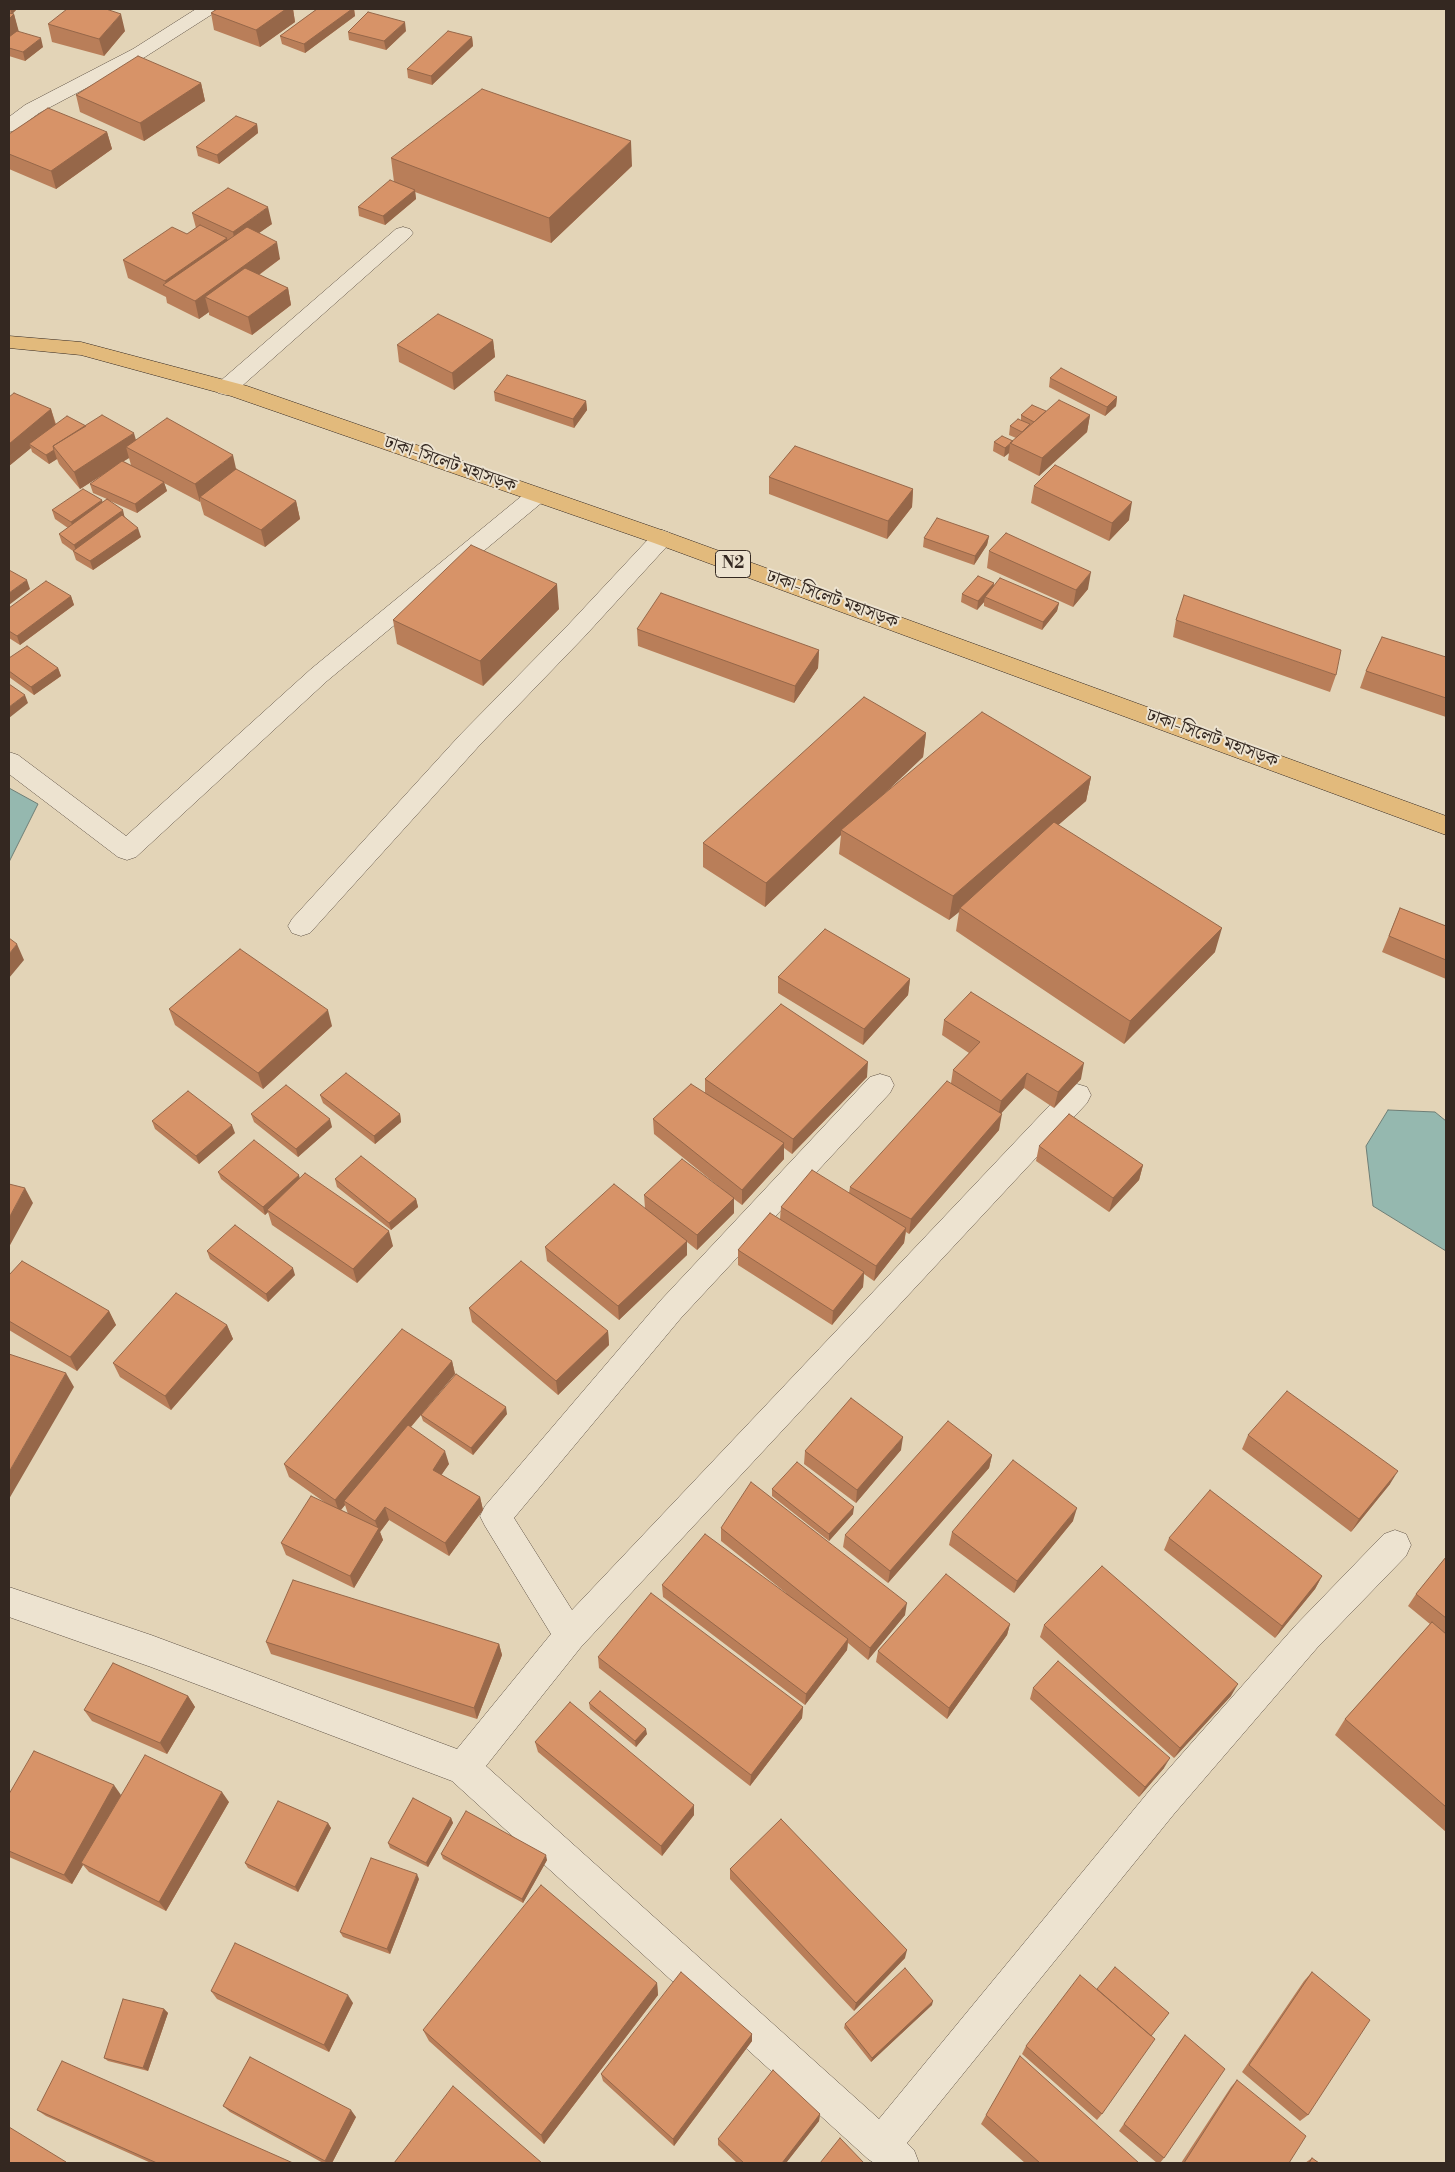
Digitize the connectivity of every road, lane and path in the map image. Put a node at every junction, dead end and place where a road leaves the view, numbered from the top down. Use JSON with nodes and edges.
{"nodes":[{"id":1,"x":208,"y":9,"type":"edge"},
{"id":2,"x":9,"y":126,"type":"edge"},
{"id":3,"x":403,"y":233,"type":"dead end"},
{"id":4,"x":9,"y":342,"type":"edge"},
{"id":5,"x":226,"y":388,"type":"junction"},
{"id":6,"x":537,"y":495,"type":"junction"},
{"id":7,"x":662,"y":538,"type":"junction"},
{"id":8,"x":9,"y":761,"type":"edge"},
{"id":9,"x":1446,"y":826,"type":"edge"},
{"id":10,"x":301,"y":926,"type":"dead end"},
{"id":11,"x":880,"y":1085,"type":"dead end"},
{"id":12,"x":1077,"y":1094,"type":"edge"},
{"id":13,"x":1394,"y":1546,"type":"dead end"},
{"id":14,"x":9,"y":1602,"type":"edge"},
{"id":15,"x":570,"y":1636,"type":"junction"},
{"id":16,"x":463,"y":1768,"type":"junction"},
{"id":17,"x":891,"y":2155,"type":"edge"}],
"edges":[{"from":1,"to":2,"type":"street"},
{"from":3,"to":5,"type":"street"},
{"from":4,"to":5,"type":"highway","name":"ঢাকা-সিলেট মহাসড়ক","number":"N2"},
{"from":5,"to":6,"type":"highway","name":"ঢাকা-সিলেট মহাসড়ক","number":"N2"},
{"from":6,"to":7,"type":"highway","name":"ঢাকা-সিলেট মহাসড়ক","number":"N2"},
{"from":6,"to":8,"type":"street"},
{"from":7,"to":9,"type":"highway","name":"ঢাকা-সিলেট মহাসড়ক","number":"N2"},
{"from":7,"to":10,"type":"street"},
{"from":11,"to":15,"type":"street"},
{"from":12,"to":15,"type":"street"},
{"from":13,"to":17,"type":"street"},
{"from":14,"to":16,"type":"street"},
{"from":15,"to":16,"type":"street"},
{"from":16,"to":17,"type":"street"}]}
